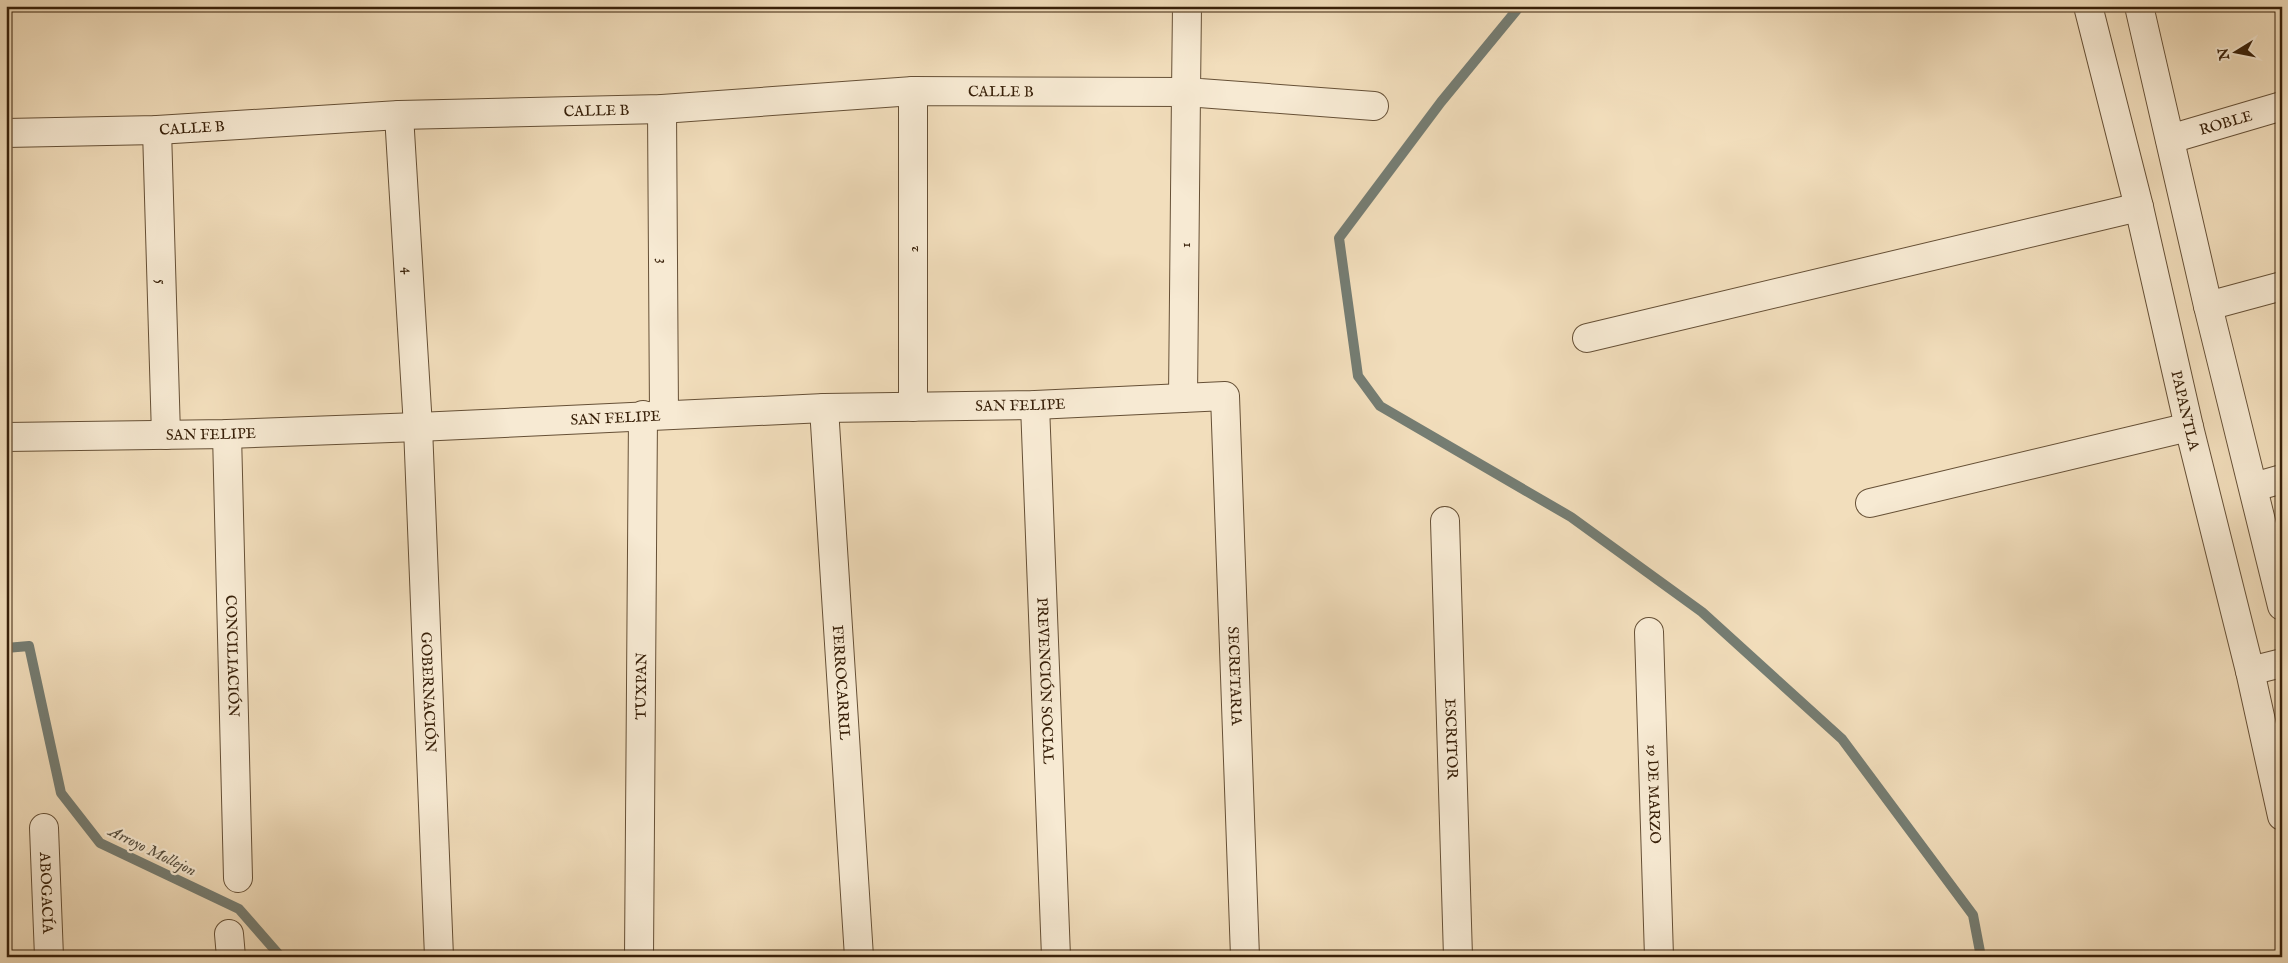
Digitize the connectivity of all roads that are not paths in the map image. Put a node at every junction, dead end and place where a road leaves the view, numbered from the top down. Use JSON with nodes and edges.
{"nodes":[{"id":1,"x":1187,"y":6,"type":"edge"},
{"id":2,"x":2088,"y":6,"type":"edge"},
{"id":3,"x":2138,"y":6,"type":"edge"},
{"id":4,"x":913,"y":92,"type":"junction"},
{"id":5,"x":1186,"y":92,"type":"junction"},
{"id":6,"x":1374,"y":106,"type":"dead end"},
{"id":7,"x":2282,"y":106,"type":"edge"},
{"id":8,"x":662,"y":109,"type":"junction"},
{"id":9,"x":399,"y":115,"type":"junction"},
{"id":10,"x":157,"y":130,"type":"junction"},
{"id":11,"x":6,"y":133,"type":"edge"},
{"id":12,"x":2170,"y":139,"type":"junction"},
{"id":13,"x":2139,"y":207,"type":"junction"},
{"id":14,"x":2282,"y":286,"type":"edge"},
{"id":15,"x":2208,"y":306,"type":"junction"},
{"id":16,"x":1587,"y":338,"type":"dead end"},
{"id":17,"x":1225,"y":396,"type":"joint"},
{"id":18,"x":1183,"y":398,"type":"junction"},
{"id":19,"x":1035,"y":405,"type":"junction"},
{"id":20,"x":913,"y":407,"type":"junction"},
{"id":21,"x":824,"y":408,"type":"junction"},
{"id":22,"x":654,"y":415,"type":"junction"},
{"id":23,"x":418,"y":427,"type":"junction"},
{"id":24,"x":2189,"y":427,"type":"junction"},
{"id":25,"x":227,"y":434,"type":"junction"},
{"id":26,"x":166,"y":435,"type":"junction"},
{"id":27,"x":6,"y":437,"type":"edge"},
{"id":28,"x":2282,"y":479,"type":"edge"},
{"id":29,"x":2254,"y":487,"type":"junction"},
{"id":30,"x":1870,"y":503,"type":"dead end"},
{"id":31,"x":1445,"y":521,"type":"dead end"},
{"id":32,"x":2282,"y":606,"type":"edge"},
{"id":33,"x":1649,"y":632,"type":"dead end"},
{"id":34,"x":2282,"y":663,"type":"edge"},
{"id":35,"x":2250,"y":671,"type":"junction"},
{"id":36,"x":2282,"y":816,"type":"edge"},
{"id":37,"x":44,"y":828,"type":"dead end"},
{"id":38,"x":238,"y":878,"type":"dead end"},
{"id":39,"x":49,"y":957,"type":"edge"},
{"id":40,"x":439,"y":957,"type":"edge"},
{"id":41,"x":639,"y":957,"type":"edge"},
{"id":42,"x":859,"y":957,"type":"edge"},
{"id":43,"x":1056,"y":957,"type":"edge"},
{"id":44,"x":1245,"y":957,"type":"edge"},
{"id":45,"x":1458,"y":957,"type":"edge"},
{"id":46,"x":1659,"y":957,"type":"edge"}],
"edges":[{"from":1,"to":5,"type":"street","name":"1"},
{"from":2,"to":13,"type":"street","name":"PAPANTLA"},
{"from":3,"to":12,"type":"street"},
{"from":4,"to":5,"type":"street","name":"CALLE B"},
{"from":4,"to":8,"type":"street","name":"CALLE B"},
{"from":4,"to":20,"type":"street","name":"2"},
{"from":5,"to":6,"type":"street","name":"CALLE B"},
{"from":5,"to":18,"type":"street","name":"1"},
{"from":7,"to":12,"type":"street","name":"ROBLE"},
{"from":8,"to":9,"type":"street","name":"CALLE B"},
{"from":8,"to":22,"type":"street","name":"3"},
{"from":9,"to":10,"type":"street","name":"CALLE B"},
{"from":9,"to":23,"type":"street","name":"4"},
{"from":10,"to":11,"type":"street","name":"CALLE B"},
{"from":10,"to":26,"type":"street","name":"5"},
{"from":12,"to":15,"type":"street"},
{"from":13,"to":16,"type":"street"},
{"from":13,"to":24,"type":"street","name":"PAPANTLA"},
{"from":14,"to":15,"type":"street"},
{"from":15,"to":29,"type":"street"},
{"from":17,"to":18,"type":"street","name":"SAN FELIPE"},
{"from":17,"to":44,"type":"street","name":"SECRETARIA"},
{"from":18,"to":19,"type":"street","name":"SAN FELIPE"},
{"from":19,"to":20,"type":"street","name":"SAN FELIPE"},
{"from":19,"to":43,"type":"street","name":"PREVENCIÓN SOCIAL"},
{"from":20,"to":21,"type":"street","name":"SAN FELIPE"},
{"from":21,"to":22,"type":"street","name":"SAN FELIPE"},
{"from":21,"to":42,"type":"street","name":"FERROCARRIL"},
{"from":22,"to":23,"type":"street","name":"SAN FELIPE"},
{"from":22,"to":41,"type":"street","name":"TUXPAN"},
{"from":23,"to":25,"type":"street","name":"SAN FELIPE"},
{"from":23,"to":40,"type":"street","name":"GOBERNACIÓN"},
{"from":24,"to":30,"type":"street"},
{"from":24,"to":35,"type":"street","name":"PAPANTLA"},
{"from":25,"to":26,"type":"street","name":"SAN FELIPE"},
{"from":25,"to":38,"type":"street","name":"CONCILIACIÓN"},
{"from":26,"to":27,"type":"street","name":"SAN FELIPE"},
{"from":28,"to":29,"type":"street"},
{"from":29,"to":32,"type":"street"},
{"from":31,"to":45,"type":"street","name":"ESCRITOR"},
{"from":33,"to":46,"type":"street","name":"19 DE MARZO"},
{"from":34,"to":35,"type":"street"},
{"from":35,"to":36,"type":"street","name":"PAPANTLA"},
{"from":37,"to":39,"type":"street","name":"ABOGACÍA"}]}
